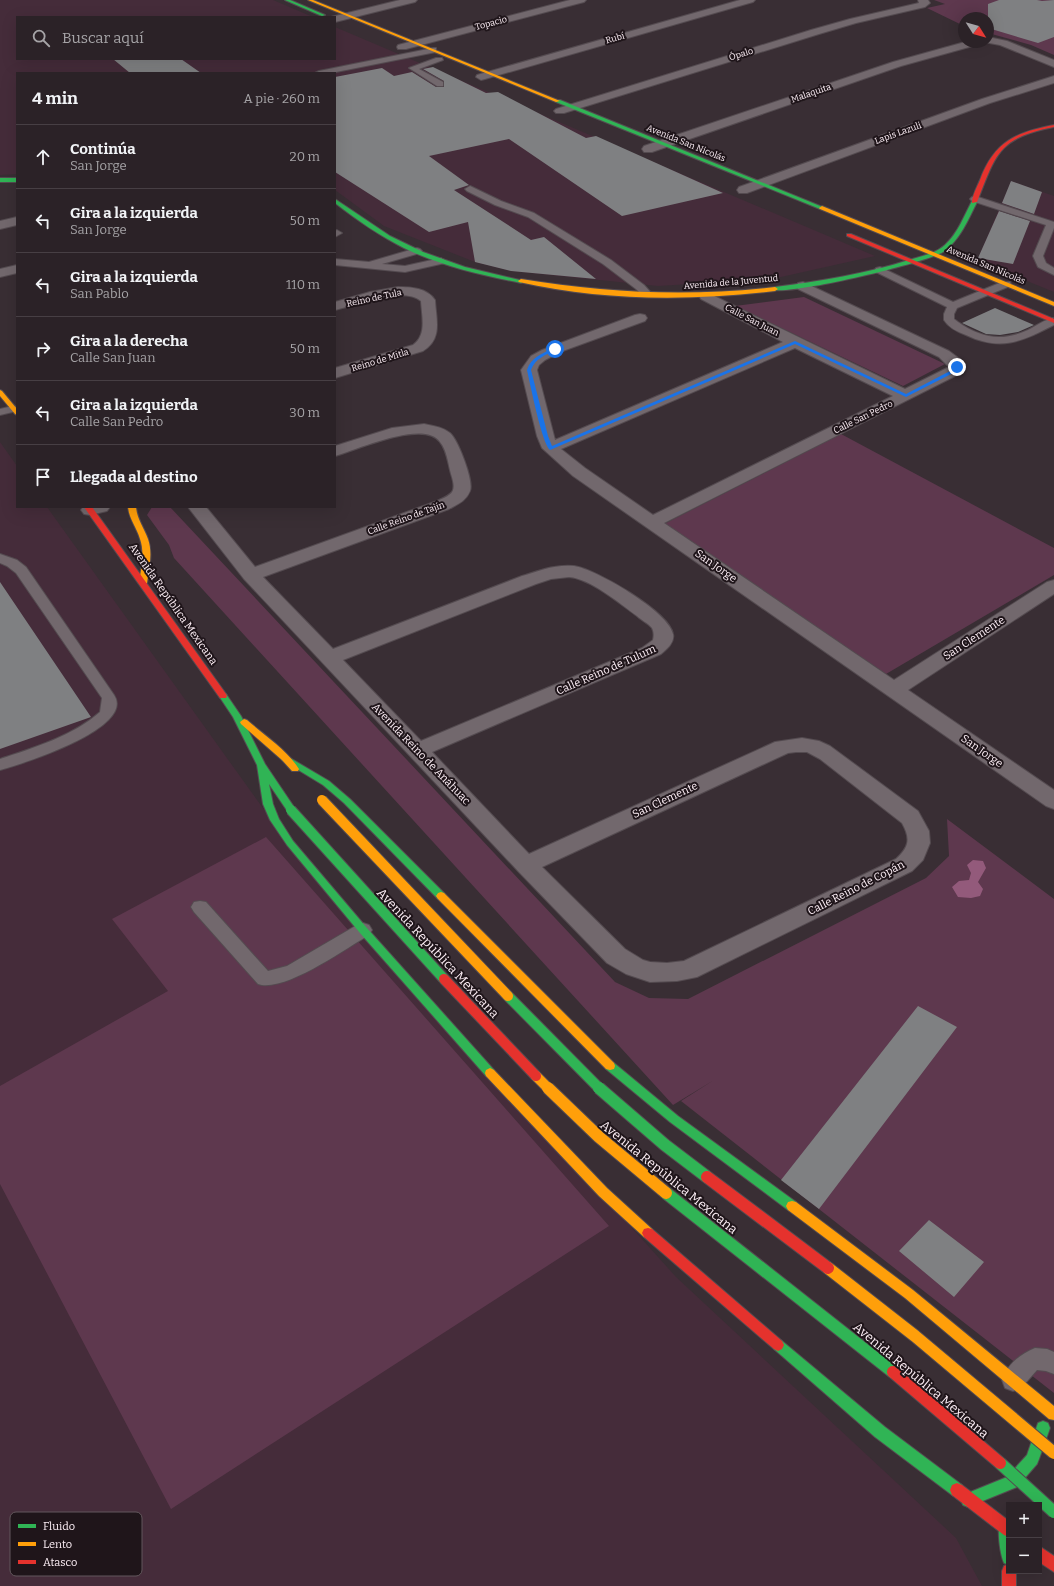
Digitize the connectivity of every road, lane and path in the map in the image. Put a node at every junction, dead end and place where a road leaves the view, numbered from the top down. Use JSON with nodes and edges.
{"nodes":[{"id":1,"x":287,"y":0,"type":"edge"},
{"id":2,"x":296,"y":0,"type":"edge"},
{"id":3,"x":310,"y":0,"type":"edge"},
{"id":4,"x":412,"y":0,"type":"edge"},
{"id":5,"x":581,"y":0,"type":"edge"},
{"id":6,"x":750,"y":0,"type":"edge"},
{"id":7,"x":924,"y":2,"type":"edge"},
{"id":8,"x":327,"y":16,"type":"edge"},
{"id":9,"x":329,"y":16,"type":"edge"},
{"id":10,"x":349,"y":16,"type":"junction"},
{"id":11,"x":336,"y":19,"type":"edge"},
{"id":12,"x":336,"y":19,"type":"edge"},
{"id":13,"x":994,"y":41,"type":"edge"},
{"id":14,"x":402,"y":47,"type":"joint"},
{"id":15,"x":958,"y":47,"type":"edge"},
{"id":16,"x":418,"y":48,"type":"junction"},
{"id":17,"x":439,"y":60,"type":"junction"},
{"id":18,"x":1054,"y":64,"type":"edge"},
{"id":19,"x":323,"y":72,"type":"edge"},
{"id":20,"x":492,"y":74,"type":"junction"},
{"id":21,"x":481,"y":77,"type":"junction"},
{"id":22,"x":1054,"y":79,"type":"edge"},
{"id":23,"x":440,"y":84,"type":"dead end"},
{"id":24,"x":572,"y":107,"type":"junction"},
{"id":25,"x":560,"y":111,"type":"junction"},
{"id":26,"x":1054,"y":126,"type":"edge"},
{"id":27,"x":596,"y":127,"type":"dead end"},
{"id":28,"x":644,"y":147,"type":"dead end"},
{"id":29,"x":662,"y":150,"type":"junction"},
{"id":30,"x":0,"y":180,"type":"edge"},
{"id":31,"x":16,"y":180,"type":"edge"},
{"id":32,"x":760,"y":184,"type":"junction"},
{"id":33,"x":739,"y":188,"type":"joint"},
{"id":34,"x":470,"y":190,"type":"dead end"},
{"id":35,"x":757,"y":196,"type":"dead end"},
{"id":36,"x":975,"y":199,"type":"junction"},
{"id":37,"x":336,"y":201,"type":"edge"},
{"id":38,"x":16,"y":221,"type":"edge"},
{"id":39,"x":0,"y":224,"type":"edge"},
{"id":40,"x":1053,"y":225,"type":"edge"},
{"id":41,"x":841,"y":232,"type":"dead end"},
{"id":42,"x":417,"y":251,"type":"junction"},
{"id":43,"x":936,"y":254,"type":"junction"},
{"id":44,"x":441,"y":261,"type":"junction"},
{"id":45,"x":336,"y":262,"type":"edge"},
{"id":46,"x":912,"y":262,"type":"junction"},
{"id":47,"x":366,"y":264,"type":"junction"},
{"id":48,"x":16,"y":269,"type":"edge"},
{"id":49,"x":880,"y":270,"type":"junction"},
{"id":50,"x":1054,"y":272,"type":"edge"},
{"id":51,"x":0,"y":273,"type":"edge"},
{"id":52,"x":1006,"y":284,"type":"junction"},
{"id":53,"x":803,"y":286,"type":"junction"},
{"id":54,"x":985,"y":293,"type":"junction"},
{"id":55,"x":648,"y":295,"type":"junction"},
{"id":56,"x":706,"y":296,"type":"junction"},
{"id":57,"x":1054,"y":304,"type":"edge"},
{"id":58,"x":336,"y":306,"type":"edge"},
{"id":59,"x":953,"y":306,"type":"junction"},
{"id":60,"x":640,"y":318,"type":"dead end"},
{"id":61,"x":1054,"y":321,"type":"edge"},
{"id":62,"x":795,"y":342,"type":"junction"},
{"id":63,"x":424,"y":344,"type":"joint"},
{"id":64,"x":336,"y":373,"type":"edge"},
{"id":65,"x":0,"y":392,"type":"edge"},
{"id":66,"x":906,"y":396,"type":"junction"},
{"id":67,"x":15,"y":411,"type":"edge"},
{"id":68,"x":0,"y":412,"type":"edge"},
{"id":69,"x":550,"y":448,"type":"junction"},
{"id":70,"x":336,"y":451,"type":"edge"},
{"id":71,"x":93,"y":508,"type":"edge"},
{"id":72,"x":132,"y":508,"type":"edge"},
{"id":73,"x":198,"y":508,"type":"edge"},
{"id":74,"x":652,"y":522,"type":"junction"},
{"id":75,"x":0,"y":558,"type":"edge"},
{"id":76,"x":251,"y":575,"type":"junction"},
{"id":77,"x":143,"y":583,"type":"junction"},
{"id":78,"x":1054,"y":586,"type":"edge"},
{"id":79,"x":329,"y":658,"type":"junction"},
{"id":80,"x":894,"y":690,"type":"junction"},
{"id":81,"x":237,"y":716,"type":"junction"},
{"id":82,"x":807,"y":744,"type":"joint"},
{"id":83,"x":418,"y":750,"type":"junction"},
{"id":84,"x":285,"y":758,"type":"junction"},
{"id":85,"x":0,"y":765,"type":"edge"},
{"id":86,"x":261,"y":765,"type":"junction"},
{"id":87,"x":308,"y":784,"type":"dead end"},
{"id":88,"x":1050,"y":792,"type":"edge"},
{"id":89,"x":320,"y":797,"type":"dead end"},
{"id":90,"x":526,"y":865,"type":"junction"},
{"id":91,"x":200,"y":907,"type":"dead end"},
{"id":92,"x":363,"y":930,"type":"junction"},
{"id":93,"x":664,"y":974,"type":"joint"},
{"id":94,"x":1054,"y":1363,"type":"edge"},
{"id":95,"x":1013,"y":1380,"type":"junction"},
{"id":96,"x":1044,"y":1405,"type":"junction"},
{"id":97,"x":1054,"y":1414,"type":"edge"},
{"id":98,"x":1054,"y":1453,"type":"edge"},
{"id":99,"x":968,"y":1500,"type":"junction"},
{"id":100,"x":1054,"y":1512,"type":"edge"},
{"id":101,"x":1006,"y":1528,"type":"edge"},
{"id":102,"x":1042,"y":1555,"type":"edge"},
{"id":103,"x":1054,"y":1565,"type":"edge"},
{"id":104,"x":1009,"y":1574,"type":"edge"},
{"id":105,"x":1009,"y":1586,"type":"edge"}],
"edges":[{"from":1,"to":8,"type":"street"},
{"from":2,"to":9,"type":"street"},
{"from":3,"to":10,"type":"street","name":"Avenida San Nicolás"},
{"from":4,"to":10,"type":"street"},
{"from":5,"to":16,"type":"street","name":"Topacio"},
{"from":6,"to":20,"type":"street","name":"Rubí"},
{"from":7,"to":24,"type":"street","name":"Ópalo"},
{"from":10,"to":11,"type":"street"},
{"from":10,"to":16,"type":"street","name":"Avenida San Nicolás"},
{"from":12,"to":14,"type":"street"},
{"from":13,"to":18,"type":"street"},
{"from":14,"to":16,"type":"street","name":"Topacio"},
{"from":15,"to":29,"type":"street","name":"Malaquita"},
{"from":16,"to":17,"type":"street","name":"Avenida San Nicolás"},
{"from":16,"to":19,"type":"lane"},
{"from":16,"to":20,"type":"street","name":"Avenida San Nicolás"},
{"from":17,"to":21,"type":"street","name":"Avenida San Nicolás"},
{"from":17,"to":23,"type":"lane"},
{"from":20,"to":21,"type":"street","name":"Rubí"},
{"from":20,"to":24,"type":"street","name":"Avenida San Nicolás"},
{"from":21,"to":25,"type":"street","name":"Avenida San Nicolás"},
{"from":22,"to":32,"type":"street","name":"Lapis Lazuli"},
{"from":24,"to":25,"type":"street","name":"Ópalo"},
{"from":24,"to":29,"type":"street","name":"Avenida San Nicolás"},
{"from":25,"to":27,"type":"street","name":"Avenida San Nicolás"},
{"from":26,"to":36,"type":"street","name":"Avenida de la Juventud"},
{"from":28,"to":29,"type":"street","name":"Malaquita"},
{"from":29,"to":32,"type":"street","name":"Avenida San Nicolás"},
{"from":30,"to":31,"type":"street"},
{"from":32,"to":33,"type":"street","name":"Lapis Lazuli"},
{"from":32,"to":43,"type":"street","name":"Avenida San Nicolás"},
{"from":33,"to":35,"type":"street"},
{"from":34,"to":55,"type":"lane"},
{"from":36,"to":40,"type":"lane"},
{"from":36,"to":43,"type":"street","name":"Avenida de la Juventud"},
{"from":37,"to":42,"type":"street","name":"Avenida de la Juventud"},
{"from":38,"to":39,"type":"street"},
{"from":40,"to":50,"type":"lane"},
{"from":41,"to":46,"type":"street"},
{"from":42,"to":44,"type":"street","name":"Avenida de la Juventud"},
{"from":42,"to":47,"type":"lane"},
{"from":43,"to":46,"type":"street","name":"Avenida de la Juventud"},
{"from":43,"to":52,"type":"street","name":"Avenida San Nicolás"},
{"from":44,"to":47,"type":"lane"},
{"from":44,"to":55,"type":"street","name":"Avenida de la Juventud"},
{"from":45,"to":47,"type":"lane"},
{"from":46,"to":49,"type":"street","name":"Avenida de la Juventud"},
{"from":46,"to":54,"type":"street"},
{"from":48,"to":51,"type":"street"},
{"from":49,"to":53,"type":"street","name":"Avenida de la Juventud"},
{"from":49,"to":59,"type":"lane"},
{"from":52,"to":54,"type":"lane"},
{"from":52,"to":57,"type":"street","name":"Avenida San Nicolás"},
{"from":53,"to":56,"type":"street","name":"Avenida de la Juventud"},
{"from":53,"to":66,"type":"street","name":"Calle San Pedro"},
{"from":54,"to":59,"type":"lane"},
{"from":54,"to":61,"type":"street"},
{"from":55,"to":56,"type":"street","name":"Avenida de la Juventud"},
{"from":56,"to":62,"type":"street","name":"Calle San Juan"},
{"from":58,"to":63,"type":"street","name":"Reino de Tula"},
{"from":59,"to":61,"type":"lane"},
{"from":60,"to":69,"type":"street"},
{"from":62,"to":66,"type":"street","name":"Calle San Juan"},
{"from":62,"to":69,"type":"street"},
{"from":63,"to":64,"type":"street","name":"Reino de Mitla"},
{"from":65,"to":67,"type":"street"},
{"from":66,"to":74,"type":"street","name":"Calle San Pedro"},
{"from":67,"to":68,"type":"lane"},
{"from":69,"to":74,"type":"street","name":"San Jorge"},
{"from":70,"to":76,"type":"street","name":"Calle Reino de Tajín"},
{"from":71,"to":77,"type":"street","name":"Avenida República Mexicana"},
{"from":72,"to":77,"type":"street"},
{"from":73,"to":76,"type":"street","name":"Avenida Reino de Anáhuac"},
{"from":74,"to":80,"type":"street","name":"San Jorge"},
{"from":75,"to":85,"type":"lane"},
{"from":76,"to":79,"type":"street","name":"Avenida Reino de Anáhuac"},
{"from":77,"to":81,"type":"street","name":"Avenida República Mexicana"},
{"from":78,"to":80,"type":"street","name":"San Clemente"},
{"from":79,"to":83,"type":"street","name":"Avenida Reino de Anáhuac"},
{"from":79,"to":83,"type":"street","name":"Calle Reino de Tulum"},
{"from":80,"to":88,"type":"street","name":"San Jorge"},
{"from":81,"to":84,"type":"street","name":"Avenida República Mexicana"},
{"from":81,"to":86,"type":"street","name":"Avenida República Mexicana"},
{"from":82,"to":90,"type":"street","name":"San Clemente"},
{"from":82,"to":93,"type":"street","name":"Calle Reino de Copán"},
{"from":83,"to":90,"type":"street","name":"Avenida Reino de Anáhuac"},
{"from":84,"to":87,"type":"street","name":"Avenida República Mexicana"},
{"from":84,"to":95,"type":"street","name":"Avenida República Mexicana"},
{"from":86,"to":92,"type":"street","name":"Avenida República Mexicana"},
{"from":86,"to":100,"type":"street","name":"Avenida República Mexicana","bridge":true},
{"from":89,"to":98,"type":"street","name":"Avenida República Mexicana","bridge":true},
{"from":90,"to":93,"type":"street","name":"Avenida Reino de Anáhuac"},
{"from":91,"to":92,"type":"lane"},
{"from":92,"to":99,"type":"street","name":"Avenida República Mexicana"},
{"from":94,"to":95,"type":"lane"},
{"from":95,"to":96,"type":"street","name":"Avenida República Mexicana"},
{"from":96,"to":97,"type":"street","name":"Avenida República Mexicana"},
{"from":96,"to":99,"type":"street"},
{"from":99,"to":101,"type":"street","name":"Avenida República Mexicana"},
{"from":102,"to":103,"type":"street"},
{"from":104,"to":105,"type":"street"}]}
